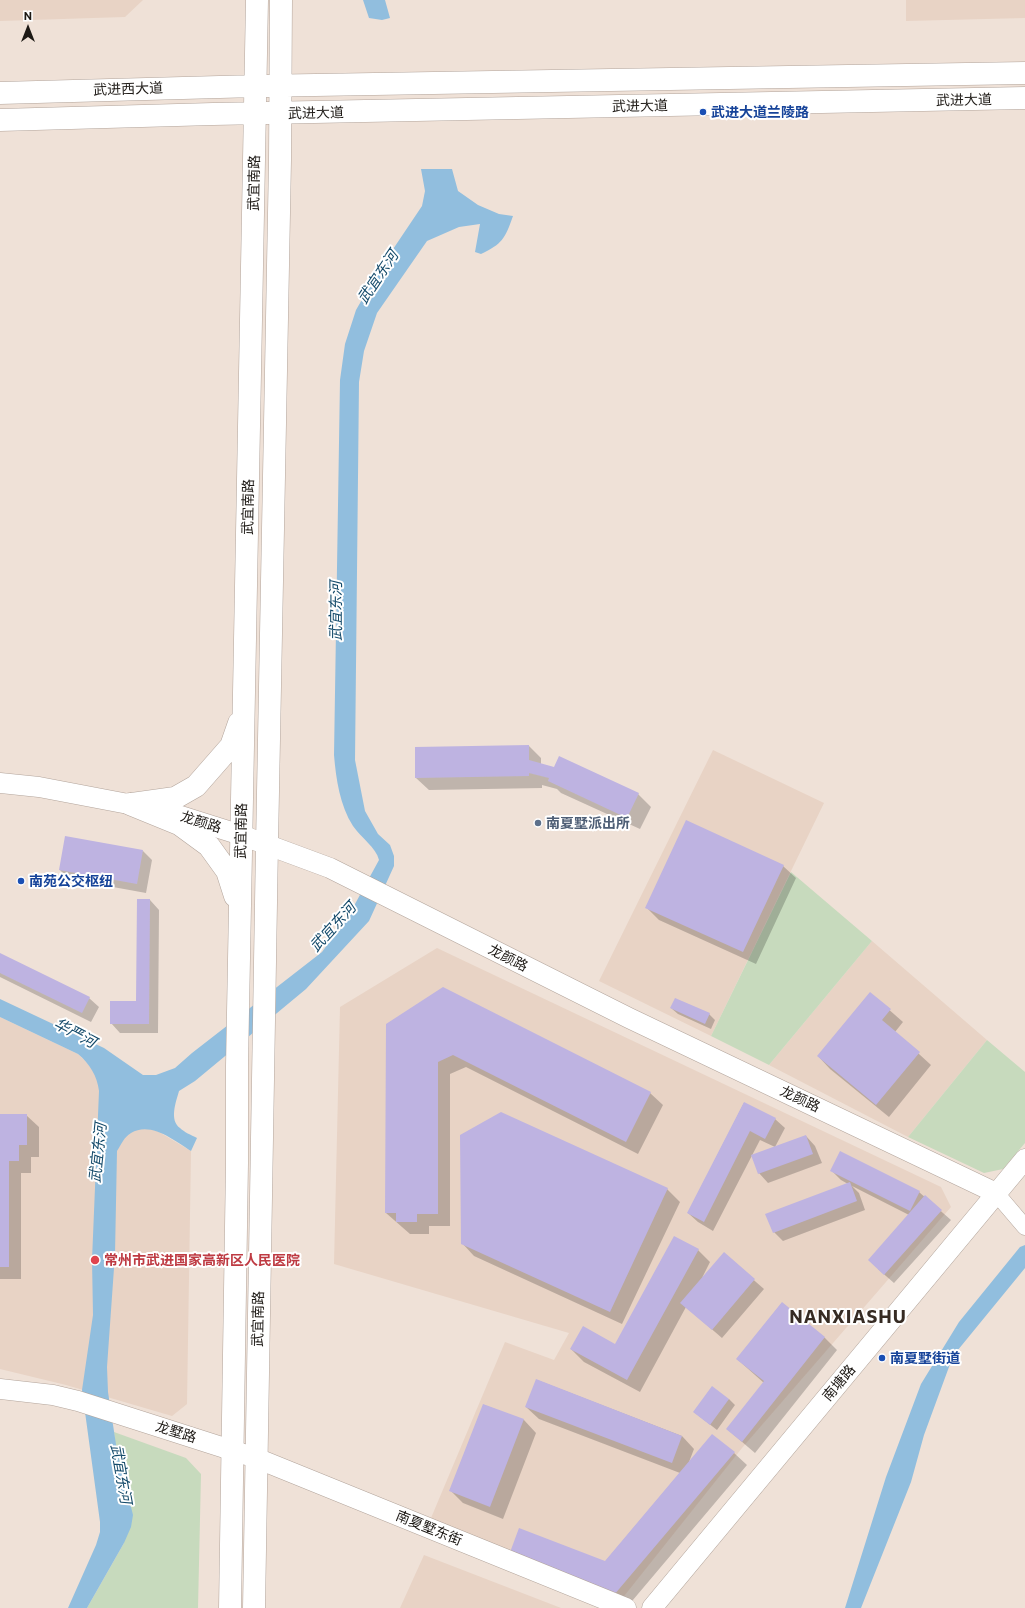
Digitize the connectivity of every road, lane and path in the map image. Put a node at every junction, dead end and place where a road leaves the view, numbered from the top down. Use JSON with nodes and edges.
{"nodes":[{"id":1,"x":257,"y":0,"type":"edge"},
{"id":2,"x":282,"y":0,"type":"edge"},
{"id":3,"x":1025,"y":74,"type":"edge"},
{"id":4,"x":256,"y":86,"type":"junction"},
{"id":5,"x":281,"y":86,"type":"junction"},
{"id":6,"x":0,"y":93,"type":"edge"},
{"id":7,"x":1025,"y":98,"type":"edge"},
{"id":8,"x":280,"y":113,"type":"junction"},
{"id":9,"x":255,"y":114,"type":"junction"},
{"id":10,"x":0,"y":120,"type":"edge"},
{"id":11,"x":244,"y":709,"type":"junction"},
{"id":12,"x":0,"y":783,"type":"edge"},
{"id":13,"x":130,"y":804,"type":"junction"},
{"id":14,"x":241,"y":835,"type":"junction"},
{"id":15,"x":266,"y":844,"type":"junction"},
{"id":16,"x":240,"y":913,"type":"junction"},
{"id":17,"x":1025,"y":1159,"type":"edge"},
{"id":18,"x":996,"y":1193,"type":"junction"},
{"id":19,"x":1025,"y":1227,"type":"edge"},
{"id":20,"x":0,"y":1389,"type":"edge"},
{"id":21,"x":232,"y":1450,"type":"junction"},
{"id":22,"x":256,"y":1458,"type":"junction"},
{"id":23,"x":230,"y":1608,"type":"edge"},
{"id":24,"x":254,"y":1608,"type":"edge"},
{"id":25,"x":626,"y":1608,"type":"edge"},
{"id":26,"x":652,"y":1608,"type":"edge"}],
"edges":[{"from":1,"to":4,"type":"main road","name":"武宜南路"},
{"from":2,"to":5,"type":"main road","name":"武宜南路"},
{"from":3,"to":5,"type":"main road","name":"武进大道"},
{"from":4,"to":5,"type":"main road","name":"武进大道"},
{"from":4,"to":6,"type":"main road","name":"武进西大道"},
{"from":4,"to":9,"type":"main road","name":"武宜南路"},
{"from":5,"to":8,"type":"main road","name":"武宜南路"},
{"from":7,"to":8,"type":"main road","name":"武进大道"},
{"from":8,"to":9,"type":"main road","name":"武进大道"},
{"from":8,"to":15,"type":"main road","name":"武宜南路"},
{"from":9,"to":10,"type":"main road","name":"武进西大道"},
{"from":9,"to":11,"type":"main road","name":"武宜南路"},
{"from":11,"to":13,"type":"main road"},
{"from":11,"to":14,"type":"main road","name":"武宜南路"},
{"from":12,"to":13,"type":"street","name":"龙颜路"},
{"from":13,"to":14,"type":"street","name":"龙颜路"},
{"from":13,"to":16,"type":"main road"},
{"from":14,"to":15,"type":"street","name":"龙颜路"},
{"from":14,"to":16,"type":"main road","name":"武宜南路"},
{"from":15,"to":18,"type":"street","name":"龙颜路"},
{"from":15,"to":22,"type":"main road","name":"武宜南路"},
{"from":16,"to":21,"type":"main road","name":"武宜南路"},
{"from":17,"to":18,"type":"street","name":"南塘路"},
{"from":18,"to":19,"type":"street"},
{"from":18,"to":26,"type":"street","name":"南塘路"},
{"from":20,"to":21,"type":"street","name":"龙墅路"},
{"from":21,"to":22,"type":"street","name":"南夏墅东街"},
{"from":21,"to":23,"type":"main road","name":"武宜南路"},
{"from":22,"to":24,"type":"main road","name":"武宜南路"},
{"from":22,"to":25,"type":"street","name":"南夏墅东街"}]}
